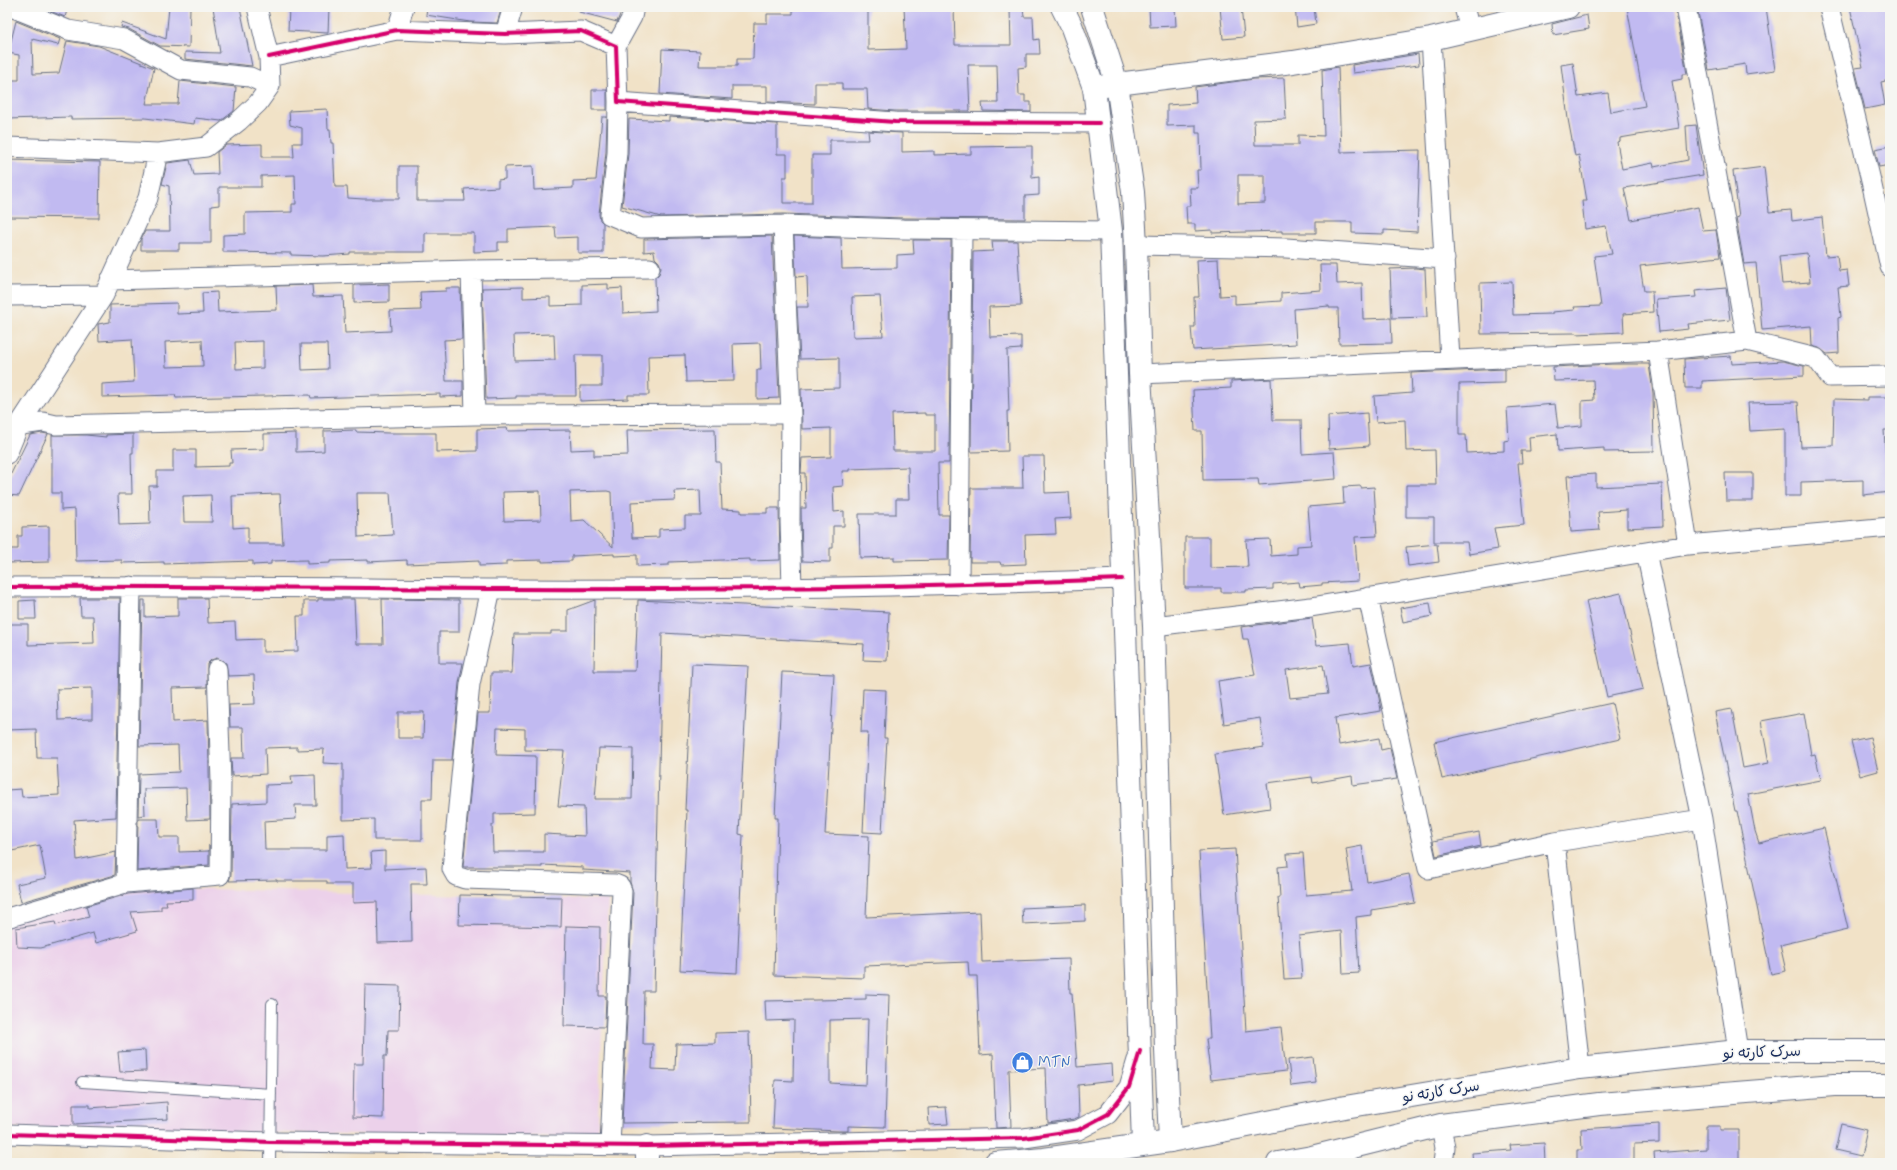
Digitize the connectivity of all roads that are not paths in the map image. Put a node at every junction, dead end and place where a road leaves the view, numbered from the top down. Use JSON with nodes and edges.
{"nodes":[{"id":1,"x":11,"y":7,"type":"edge"},
{"id":2,"x":257,"y":7,"type":"edge"},
{"id":3,"x":404,"y":7,"type":"edge"},
{"id":4,"x":513,"y":7,"type":"edge"},
{"id":5,"x":634,"y":7,"type":"edge"},
{"id":6,"x":1062,"y":7,"type":"edge"},
{"id":7,"x":1092,"y":7,"type":"edge"},
{"id":8,"x":1464,"y":7,"type":"edge"},
{"id":9,"x":1568,"y":7,"type":"edge"},
{"id":10,"x":1686,"y":7,"type":"edge"},
{"id":11,"x":1829,"y":7,"type":"edge"},
{"id":12,"x":397,"y":30,"type":"junction"},
{"id":13,"x":1470,"y":30,"type":"junction"},
{"id":14,"x":504,"y":34,"type":"junction"},
{"id":15,"x":1431,"y":39,"type":"junction"},
{"id":16,"x":616,"y":46,"type":"junction"},
{"id":17,"x":269,"y":57,"type":"junction"},
{"id":18,"x":1117,"y":84,"type":"junction"},
{"id":19,"x":270,"y":86,"type":"junction"},
{"id":20,"x":1094,"y":88,"type":"junction"},
{"id":21,"x":618,"y":102,"type":"junction"},
{"id":22,"x":1099,"y":123,"type":"junction"},
{"id":23,"x":7,"y":147,"type":"edge"},
{"id":24,"x":158,"y":153,"type":"junction"},
{"id":25,"x":783,"y":226,"type":"junction"},
{"id":26,"x":962,"y":230,"type":"junction"},
{"id":27,"x":1112,"y":230,"type":"junction"},
{"id":28,"x":1136,"y":245,"type":"junction"},
{"id":29,"x":1445,"y":259,"type":"junction"},
{"id":30,"x":650,"y":268,"type":"dead end"},
{"id":31,"x":1890,"y":268,"type":"edge"},
{"id":32,"x":471,"y":270,"type":"junction"},
{"id":33,"x":107,"y":287,"type":"junction"},
{"id":34,"x":7,"y":296,"type":"edge"},
{"id":35,"x":1748,"y":341,"type":"junction"},
{"id":36,"x":1658,"y":351,"type":"junction"},
{"id":37,"x":1450,"y":359,"type":"junction"},
{"id":38,"x":1140,"y":374,"type":"junction"},
{"id":39,"x":1890,"y":376,"type":"edge"},
{"id":40,"x":791,"y":414,"type":"junction"},
{"id":41,"x":475,"y":415,"type":"junction"},
{"id":42,"x":13,"y":426,"type":"edge"},
{"id":43,"x":7,"y":454,"type":"edge"},
{"id":44,"x":1890,"y":527,"type":"edge"},
{"id":45,"x":1688,"y":545,"type":"junction"},
{"id":46,"x":1646,"y":552,"type":"junction"},
{"id":47,"x":1122,"y":579,"type":"junction"},
{"id":48,"x":959,"y":585,"type":"junction"},
{"id":49,"x":131,"y":586,"type":"junction"},
{"id":50,"x":7,"y":587,"type":"edge"},
{"id":51,"x":792,"y":587,"type":"junction"},
{"id":52,"x":491,"y":589,"type":"junction"},
{"id":53,"x":1368,"y":598,"type":"junction"},
{"id":54,"x":1154,"y":626,"type":"junction"},
{"id":55,"x":217,"y":669,"type":"dead end"},
{"id":56,"x":1702,"y":819,"type":"junction"},
{"id":57,"x":1555,"y":842,"type":"junction"},
{"id":58,"x":126,"y":883,"type":"junction"},
{"id":59,"x":7,"y":918,"type":"edge"},
{"id":60,"x":272,"y":1004,"type":"dead end"},
{"id":61,"x":1166,"y":1050,"type":"junction"},
{"id":62,"x":1738,"y":1050,"type":"junction"},
{"id":63,"x":1140,"y":1051,"type":"junction"},
{"id":64,"x":1890,"y":1051,"type":"edge"},
{"id":65,"x":1580,"y":1068,"type":"junction"},
{"id":66,"x":82,"y":1082,"type":"dead end"},
{"id":67,"x":1890,"y":1085,"type":"edge"},
{"id":68,"x":271,"y":1094,"type":"junction"},
{"id":69,"x":1441,"y":1126,"type":"junction"},
{"id":70,"x":7,"y":1134,"type":"edge"},
{"id":71,"x":1170,"y":1140,"type":"junction"},
{"id":72,"x":270,"y":1142,"type":"junction"},
{"id":73,"x":1143,"y":1144,"type":"junction"},
{"id":74,"x":610,"y":1146,"type":"junction"},
{"id":75,"x":647,"y":1154,"type":"edge"},
{"id":76,"x":1309,"y":1160,"type":"edge"},
{"id":77,"x":270,"y":1163,"type":"edge"},
{"id":78,"x":995,"y":1163,"type":"edge"},
{"id":79,"x":1278,"y":1163,"type":"edge"},
{"id":80,"x":1443,"y":1163,"type":"edge"}],
"edges":[{"from":1,"to":19,"type":"street"},
{"from":2,"to":17,"type":"street"},
{"from":3,"to":12,"type":"street"},
{"from":4,"to":14,"type":"street"},
{"from":5,"to":16,"type":"street"},
{"from":6,"to":20,"type":"main road"},
{"from":7,"to":18,"type":"main road"},
{"from":8,"to":13,"type":"street"},
{"from":9,"to":13,"type":"main road"},
{"from":10,"to":35,"type":"street"},
{"from":11,"to":31,"type":"street"},
{"from":12,"to":14,"type":"street"},
{"from":12,"to":17,"type":"street"},
{"from":13,"to":15,"type":"main road"},
{"from":14,"to":16,"type":"street"},
{"from":15,"to":18,"type":"main road"},
{"from":15,"to":29,"type":"street"},
{"from":16,"to":21,"type":"street"},
{"from":17,"to":19,"type":"street"},
{"from":18,"to":20,"type":"main road"},
{"from":18,"to":28,"type":"main road"},
{"from":19,"to":24,"type":"street"},
{"from":20,"to":22,"type":"main road"},
{"from":21,"to":22,"type":"street"},
{"from":21,"to":25,"type":"street"},
{"from":22,"to":27,"type":"main road"},
{"from":23,"to":24,"type":"street"},
{"from":24,"to":33,"type":"street"},
{"from":25,"to":26,"type":"street"},
{"from":25,"to":40,"type":"street"},
{"from":26,"to":27,"type":"street"},
{"from":26,"to":48,"type":"street"},
{"from":27,"to":47,"type":"main road"},
{"from":28,"to":29,"type":"street"},
{"from":28,"to":38,"type":"main road"},
{"from":29,"to":37,"type":"street"},
{"from":30,"to":32,"type":"street"},
{"from":32,"to":33,"type":"street"},
{"from":32,"to":41,"type":"street"},
{"from":33,"to":34,"type":"street"},
{"from":33,"to":42,"type":"street"},
{"from":35,"to":36,"type":"street"},
{"from":35,"to":39,"type":"street"},
{"from":36,"to":37,"type":"street"},
{"from":36,"to":45,"type":"street"},
{"from":37,"to":38,"type":"street"},
{"from":38,"to":54,"type":"main road"},
{"from":40,"to":41,"type":"street"},
{"from":40,"to":51,"type":"street"},
{"from":41,"to":42,"type":"street"},
{"from":42,"to":43,"type":"street"},
{"from":44,"to":45,"type":"street"},
{"from":45,"to":46,"type":"street"},
{"from":46,"to":53,"type":"street"},
{"from":46,"to":56,"type":"street"},
{"from":47,"to":48,"type":"street"},
{"from":47,"to":63,"type":"main road"},
{"from":48,"to":51,"type":"street"},
{"from":49,"to":50,"type":"street"},
{"from":49,"to":52,"type":"street"},
{"from":49,"to":58,"type":"street"},
{"from":51,"to":52,"type":"street"},
{"from":52,"to":74,"type":"street"},
{"from":53,"to":54,"type":"street"},
{"from":53,"to":57,"type":"street"},
{"from":54,"to":61,"type":"main road"},
{"from":55,"to":58,"type":"street"},
{"from":56,"to":57,"type":"street"},
{"from":56,"to":62,"type":"street"},
{"from":57,"to":65,"type":"street"},
{"from":58,"to":59,"type":"street"},
{"from":60,"to":68,"type":"lane"},
{"from":61,"to":63,"type":"main road"},
{"from":61,"to":71,"type":"main road"},
{"from":62,"to":64,"type":"main road","name":"سرک کارته نو"},
{"from":62,"to":65,"type":"main road","name":"سرک کارته نو"},
{"from":63,"to":73,"type":"main road"},
{"from":63,"to":75,"type":"street"},
{"from":65,"to":71,"type":"main road","name":"سرک کارته نو"},
{"from":66,"to":68,"type":"lane"},
{"from":67,"to":69,"type":"main road"},
{"from":68,"to":72,"type":"lane"},
{"from":69,"to":76,"type":"main road"},
{"from":69,"to":80,"type":"street"},
{"from":70,"to":72,"type":"street"},
{"from":71,"to":73,"type":"main road","name":"سرک کارته نو"},
{"from":72,"to":74,"type":"street"},
{"from":72,"to":77,"type":"lane"},
{"from":73,"to":78,"type":"main road","name":"سرک کارته نو"},
{"from":74,"to":75,"type":"street"},
{"from":76,"to":79,"type":"main road"}]}
